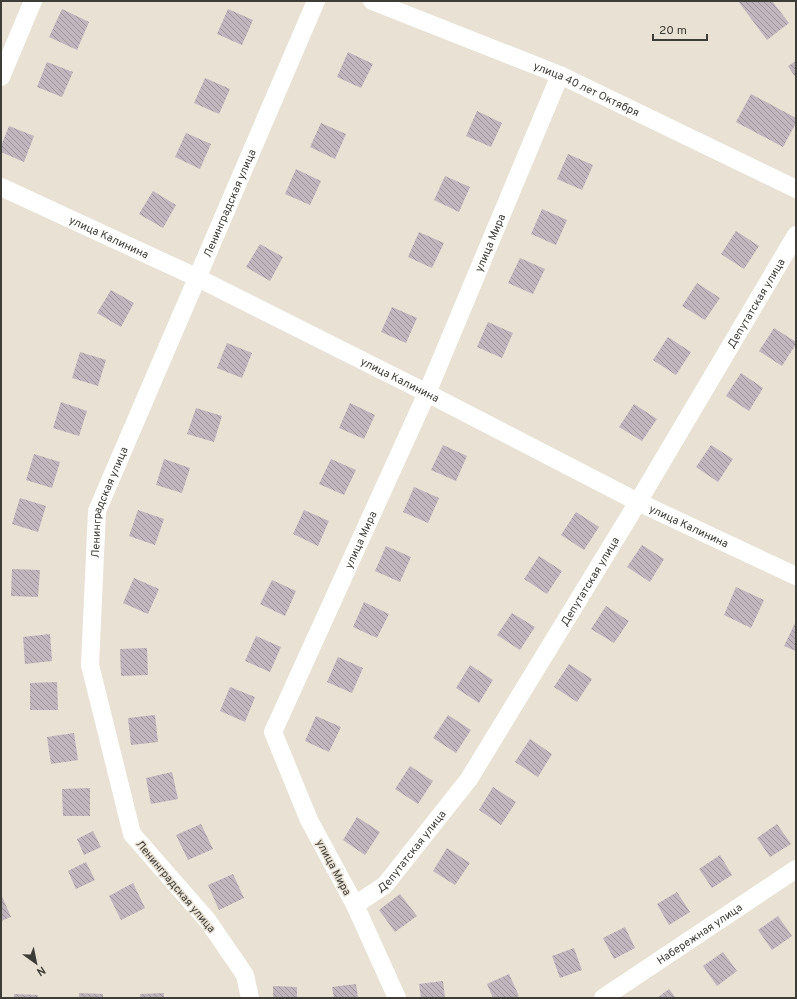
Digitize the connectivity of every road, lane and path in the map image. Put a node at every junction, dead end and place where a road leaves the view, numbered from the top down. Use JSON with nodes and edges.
{"nodes":[{"id":1,"x":33,"y":1,"type":"edge"},
{"id":2,"x":316,"y":1,"type":"edge"},
{"id":3,"x":372,"y":1,"type":"edge"},
{"id":4,"x":560,"y":75,"type":"junction"},
{"id":5,"x":1,"y":77,"type":"edge"},
{"id":6,"x":1,"y":187,"type":"edge"},
{"id":7,"x":796,"y":189,"type":"edge"},
{"id":8,"x":796,"y":235,"type":"edge"},
{"id":9,"x":198,"y":278,"type":"junction"},
{"id":10,"x":427,"y":393,"type":"junction"},
{"id":11,"x":638,"y":502,"type":"junction"},
{"id":12,"x":796,"y":576,"type":"edge"},
{"id":13,"x":796,"y":869,"type":"edge"},
{"id":14,"x":355,"y":905,"type":"junction"},
{"id":15,"x":250,"y":998,"type":"edge"},
{"id":16,"x":397,"y":998,"type":"edge"},
{"id":17,"x":603,"y":998,"type":"edge"}],
"edges":[{"from":1,"to":5,"type":"street"},
{"from":2,"to":9,"type":"street","name":"Ленинградская улица"},
{"from":3,"to":4,"type":"street","name":"улица 40 лет Октября"},
{"from":4,"to":7,"type":"street","name":"улица 40 лет Октября"},
{"from":4,"to":10,"type":"street","name":"улица Мира"},
{"from":6,"to":9,"type":"street","name":"улица Калинина"},
{"from":8,"to":11,"type":"street","name":"Депутатская улица"},
{"from":9,"to":10,"type":"street","name":"улица Калинина"},
{"from":9,"to":15,"type":"street","name":"Ленинградская улица"},
{"from":10,"to":11,"type":"street","name":"улица Калинина"},
{"from":10,"to":14,"type":"street","name":"улица Мира"},
{"from":11,"to":12,"type":"street","name":"улица Калинина"},
{"from":11,"to":14,"type":"street","name":"Депутатская улица"},
{"from":13,"to":17,"type":"street","name":"Набережная улица"},
{"from":14,"to":16,"type":"street","name":"улица Мира"}]}
